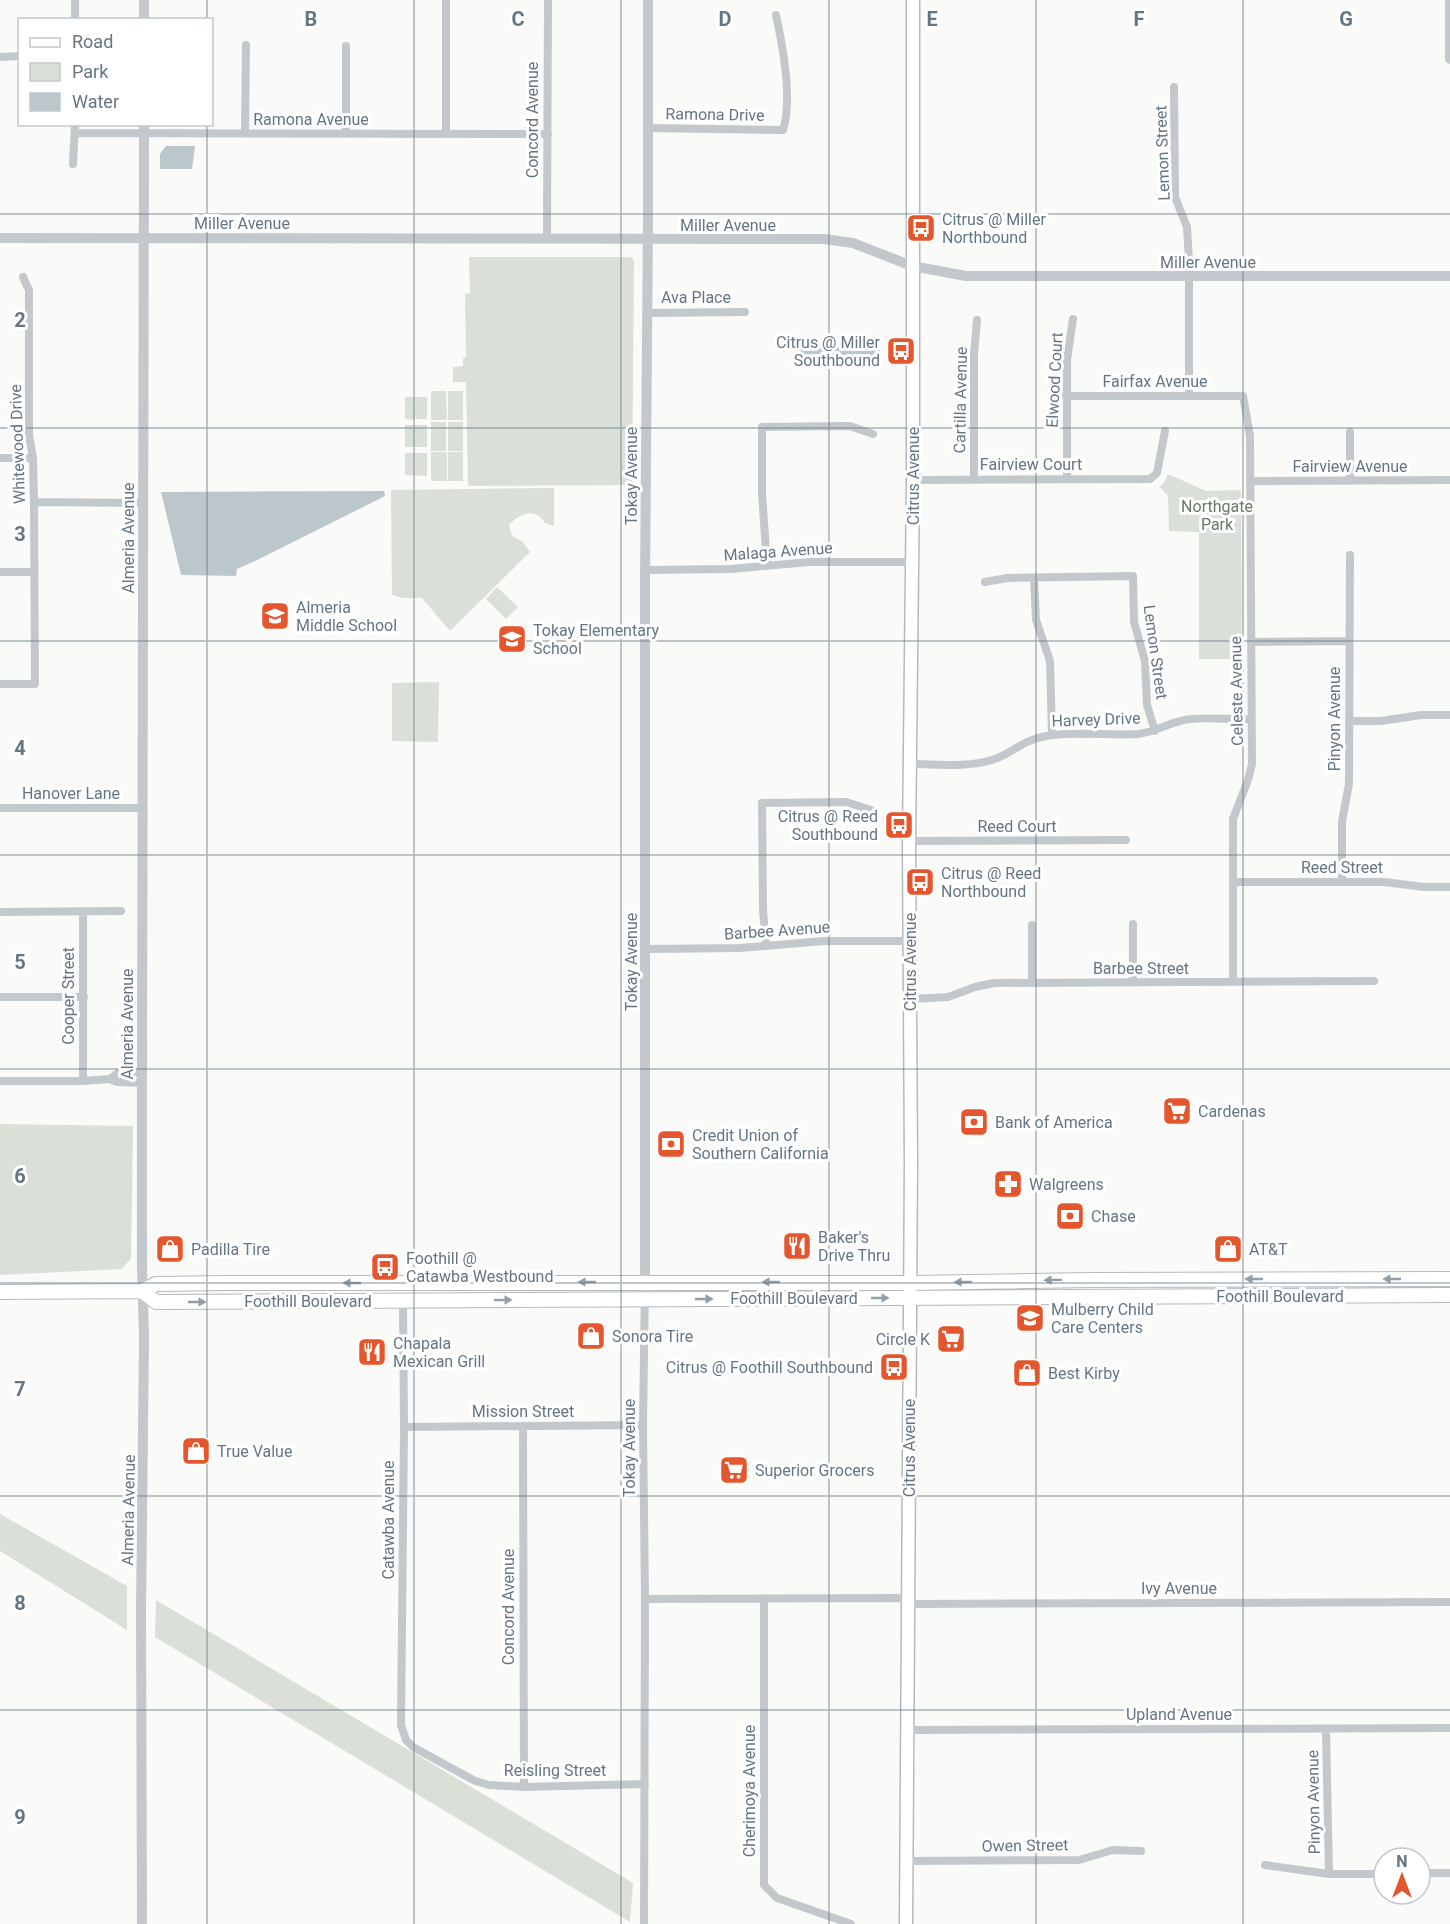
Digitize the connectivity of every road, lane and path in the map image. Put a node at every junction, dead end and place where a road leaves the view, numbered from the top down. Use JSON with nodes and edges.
{"nodes":[{"id":1,"x":75,"y":0,"type":"edge"},
{"id":2,"x":144,"y":0,"type":"edge"},
{"id":3,"x":446,"y":0,"type":"edge"},
{"id":4,"x":548,"y":0,"type":"edge"},
{"id":5,"x":648,"y":0,"type":"edge"},
{"id":6,"x":913,"y":0,"type":"edge"},
{"id":7,"x":1450,"y":0,"type":"edge"},
{"id":8,"x":776,"y":15,"type":"dead end"},
{"id":9,"x":75,"y":18,"type":"edge"},
{"id":10,"x":144,"y":18,"type":"edge"},
{"id":11,"x":246,"y":45,"type":"dead end"},
{"id":12,"x":346,"y":46,"type":"dead end"},
{"id":13,"x":0,"y":57,"type":"edge"},
{"id":14,"x":18,"y":57,"type":"edge"},
{"id":15,"x":1450,"y":58,"type":"edge"},
{"id":16,"x":1174,"y":87,"type":"dead end"},
{"id":17,"x":647,"y":128,"type":"junction"},
{"id":18,"x":75,"y":129,"type":"edge"},
{"id":19,"x":144,"y":129,"type":"edge"},
{"id":20,"x":245,"y":133,"type":"junction"},
{"id":21,"x":346,"y":134,"type":"junction"},
{"id":22,"x":446,"y":134,"type":"junction"},
{"id":23,"x":548,"y":134,"type":"junction"},
{"id":24,"x":74,"y":164,"type":"dead end"},
{"id":25,"x":0,"y":238,"type":"edge"},
{"id":26,"x":143,"y":238,"type":"junction"},
{"id":27,"x":547,"y":239,"type":"junction"},
{"id":28,"x":647,"y":240,"type":"junction"},
{"id":29,"x":912,"y":266,"type":"junction"},
{"id":30,"x":1450,"y":276,"type":"edge"},
{"id":31,"x":23,"y":277,"type":"dead end"},
{"id":32,"x":1189,"y":277,"type":"junction"},
{"id":33,"x":746,"y":312,"type":"dead end"},
{"id":34,"x":647,"y":313,"type":"junction"},
{"id":35,"x":1073,"y":319,"type":"dead end"},
{"id":36,"x":977,"y":320,"type":"dead end"},
{"id":37,"x":1066,"y":396,"type":"junction"},
{"id":38,"x":1189,"y":396,"type":"junction"},
{"id":39,"x":1243,"y":396,"type":"joint"},
{"id":40,"x":1165,"y":431,"type":"dead end"},
{"id":41,"x":1350,"y":432,"type":"dead end"},
{"id":42,"x":873,"y":434,"type":"dead end"},
{"id":43,"x":0,"y":458,"type":"edge"},
{"id":44,"x":33,"y":458,"type":"junction"},
{"id":45,"x":1067,"y":479,"type":"junction"},
{"id":46,"x":913,"y":480,"type":"junction"},
{"id":47,"x":974,"y":480,"type":"junction"},
{"id":48,"x":1450,"y":480,"type":"edge"},
{"id":49,"x":1350,"y":481,"type":"junction"},
{"id":50,"x":1250,"y":482,"type":"junction"},
{"id":51,"x":34,"y":502,"type":"junction"},
{"id":52,"x":143,"y":503,"type":"junction"},
{"id":53,"x":1350,"y":555,"type":"dead end"},
{"id":54,"x":912,"y":562,"type":"junction"},
{"id":55,"x":767,"y":566,"type":"junction"},
{"id":56,"x":645,"y":570,"type":"junction"},
{"id":57,"x":0,"y":572,"type":"edge"},
{"id":58,"x":33,"y":572,"type":"junction"},
{"id":59,"x":1035,"y":578,"type":"junction"},
{"id":60,"x":985,"y":582,"type":"dead end"},
{"id":61,"x":1349,"y":641,"type":"junction"},
{"id":62,"x":1251,"y":642,"type":"junction"},
{"id":63,"x":0,"y":684,"type":"edge"},
{"id":64,"x":1450,"y":715,"type":"edge"},
{"id":65,"x":1251,"y":719,"type":"junction"},
{"id":66,"x":1349,"y":721,"type":"junction"},
{"id":67,"x":1155,"y":731,"type":"junction"},
{"id":68,"x":1052,"y":735,"type":"junction"},
{"id":69,"x":910,"y":764,"type":"junction"},
{"id":70,"x":0,"y":808,"type":"edge"},
{"id":71,"x":142,"y":808,"type":"junction"},
{"id":72,"x":874,"y":811,"type":"dead end"},
{"id":73,"x":1126,"y":840,"type":"dead end"},
{"id":74,"x":909,"y":841,"type":"junction"},
{"id":75,"x":1233,"y":882,"type":"junction"},
{"id":76,"x":1342,"y":882,"type":"junction"},
{"id":77,"x":1450,"y":887,"type":"edge"},
{"id":78,"x":120,"y":911,"type":"dead end"},
{"id":79,"x":0,"y":912,"type":"edge"},
{"id":80,"x":83,"y":912,"type":"junction"},
{"id":81,"x":1133,"y":924,"type":"dead end"},
{"id":82,"x":1032,"y":925,"type":"dead end"},
{"id":83,"x":909,"y":941,"type":"junction"},
{"id":84,"x":766,"y":945,"type":"junction"},
{"id":85,"x":646,"y":949,"type":"junction"},
{"id":86,"x":1374,"y":981,"type":"dead end"},
{"id":87,"x":1233,"y":982,"type":"junction"},
{"id":88,"x":1032,"y":983,"type":"junction"},
{"id":89,"x":1133,"y":983,"type":"junction"},
{"id":90,"x":0,"y":997,"type":"edge"},
{"id":91,"x":84,"y":997,"type":"junction"},
{"id":92,"x":910,"y":999,"type":"junction"},
{"id":93,"x":142,"y":1078,"type":"junction"},
{"id":94,"x":0,"y":1081,"type":"edge"},
{"id":95,"x":82,"y":1081,"type":"junction"},
{"id":96,"x":1207,"y":1279,"type":"junction"},
{"id":97,"x":1450,"y":1279,"type":"edge"},
{"id":98,"x":645,"y":1282,"type":"junction"},
{"id":99,"x":910,"y":1283,"type":"junction"},
{"id":100,"x":142,"y":1291,"type":"junction"},
{"id":101,"x":0,"y":1292,"type":"edge"},
{"id":102,"x":1450,"y":1295,"type":"edge"},
{"id":103,"x":1123,"y":1297,"type":"junction"},
{"id":104,"x":910,"y":1298,"type":"junction"},
{"id":105,"x":645,"y":1299,"type":"junction"},
{"id":106,"x":403,"y":1301,"type":"junction"},
{"id":107,"x":643,"y":1425,"type":"junction"},
{"id":108,"x":523,"y":1426,"type":"junction"},
{"id":109,"x":404,"y":1427,"type":"junction"},
{"id":110,"x":645,"y":1599,"type":"junction"},
{"id":111,"x":765,"y":1599,"type":"junction"},
{"id":112,"x":908,"y":1601,"type":"junction"},
{"id":113,"x":1450,"y":1602,"type":"edge"},
{"id":114,"x":1450,"y":1728,"type":"edge"},
{"id":115,"x":1326,"y":1729,"type":"junction"},
{"id":116,"x":908,"y":1730,"type":"junction"},
{"id":117,"x":406,"y":1740,"type":"joint"},
{"id":118,"x":645,"y":1784,"type":"junction"},
{"id":119,"x":524,"y":1787,"type":"junction"},
{"id":120,"x":1141,"y":1851,"type":"dead end"},
{"id":121,"x":907,"y":1861,"type":"junction"},
{"id":122,"x":1265,"y":1865,"type":"dead end"},
{"id":123,"x":1450,"y":1873,"type":"edge"},
{"id":124,"x":1329,"y":1874,"type":"junction"},
{"id":125,"x":1372,"y":1874,"type":"edge"},
{"id":126,"x":1432,"y":1874,"type":"edge"},
{"id":127,"x":142,"y":1924,"type":"edge"},
{"id":128,"x":644,"y":1924,"type":"edge"},
{"id":129,"x":851,"y":1924,"type":"edge"},
{"id":130,"x":906,"y":1924,"type":"edge"}],
"edges":[{"from":1,"to":9,"type":"street"},
{"from":2,"to":10,"type":"street"},
{"from":3,"to":22,"type":"street"},
{"from":4,"to":23,"type":"street","name":"Concord Avenue"},
{"from":5,"to":17,"type":"street","name":"Tokay Avenue"},
{"from":6,"to":29,"type":"main road","name":"Citrus Avenue"},
{"from":7,"to":15,"type":"street"},
{"from":8,"to":17,"type":"street","name":"Ramona Drive"},
{"from":11,"to":20,"type":"street"},
{"from":12,"to":21,"type":"street"},
{"from":13,"to":14,"type":"street"},
{"from":16,"to":32,"type":"street","name":"Lemon Street"},
{"from":17,"to":28,"type":"street","name":"Tokay Avenue"},
{"from":18,"to":19,"type":"street","name":"Ramona Avenue"},
{"from":18,"to":24,"type":"street"},
{"from":19,"to":20,"type":"street","name":"Ramona Avenue"},
{"from":19,"to":26,"type":"street","name":"Almeria Avenue"},
{"from":20,"to":21,"type":"street","name":"Ramona Avenue"},
{"from":21,"to":22,"type":"street","name":"Ramona Avenue"},
{"from":22,"to":23,"type":"street","name":"Ramona Avenue"},
{"from":23,"to":27,"type":"street","name":"Concord Avenue"},
{"from":25,"to":26,"type":"street","name":"Miller Avenue"},
{"from":26,"to":27,"type":"street","name":"Miller Avenue"},
{"from":26,"to":52,"type":"street","name":"Almeria Avenue"},
{"from":27,"to":28,"type":"street","name":"Miller Avenue"},
{"from":28,"to":29,"type":"street","name":"Miller Avenue"},
{"from":28,"to":34,"type":"street","name":"Tokay Avenue"},
{"from":29,"to":32,"type":"street","name":"Miller Avenue"},
{"from":29,"to":46,"type":"main road","name":"Citrus Avenue"},
{"from":30,"to":32,"type":"street","name":"Miller Avenue"},
{"from":31,"to":44,"type":"street","name":"Whitewood Drive"},
{"from":32,"to":38,"type":"street","name":"Lemon Street"},
{"from":33,"to":34,"type":"street","name":"Ava Place"},
{"from":34,"to":56,"type":"street","name":"Tokay Avenue"},
{"from":35,"to":37,"type":"street","name":"Elwood Court"},
{"from":36,"to":47,"type":"street","name":"Cartilla Avenue"},
{"from":37,"to":38,"type":"street","name":"Fairfax Avenue"},
{"from":37,"to":45,"type":"street","name":"Elwood Court"},
{"from":38,"to":39,"type":"street","name":"Fairfax Avenue"},
{"from":39,"to":50,"type":"street","name":"Celeste Avenue"},
{"from":40,"to":45,"type":"street","name":"Fairview Court"},
{"from":41,"to":49,"type":"street"},
{"from":42,"to":55,"type":"street"},
{"from":43,"to":44,"type":"street"},
{"from":44,"to":51,"type":"street","name":"Whitewood Drive"},
{"from":45,"to":47,"type":"street","name":"Fairview Court"},
{"from":46,"to":47,"type":"street","name":"Fairview Court"},
{"from":46,"to":54,"type":"main road","name":"Citrus Avenue"},
{"from":48,"to":49,"type":"street","name":"Fairview Avenue"},
{"from":49,"to":50,"type":"street","name":"Fairview Avenue"},
{"from":50,"to":62,"type":"street","name":"Celeste Avenue"},
{"from":51,"to":52,"type":"street"},
{"from":51,"to":58,"type":"street","name":"Whitewood Drive"},
{"from":52,"to":71,"type":"street","name":"Almeria Avenue"},
{"from":53,"to":61,"type":"street","name":"Pinyon Avenue"},
{"from":54,"to":55,"type":"street","name":"Malaga Avenue"},
{"from":54,"to":69,"type":"main road","name":"Citrus Avenue"},
{"from":55,"to":56,"type":"street","name":"Malaga Avenue"},
{"from":56,"to":85,"type":"street","name":"Tokay Avenue"},
{"from":57,"to":58,"type":"street"},
{"from":58,"to":63,"type":"street","name":"Whitewood Drive"},
{"from":59,"to":60,"type":"street"},
{"from":59,"to":67,"type":"street","name":"Lemon Street"},
{"from":59,"to":68,"type":"street"},
{"from":61,"to":62,"type":"street"},
{"from":61,"to":66,"type":"street","name":"Pinyon Avenue"},
{"from":62,"to":65,"type":"street","name":"Celeste Avenue"},
{"from":64,"to":66,"type":"street"},
{"from":65,"to":67,"type":"street","name":"Harvey Drive"},
{"from":65,"to":75,"type":"street","name":"Celeste Avenue"},
{"from":66,"to":76,"type":"street","name":"Pinyon Avenue"},
{"from":67,"to":68,"type":"street","name":"Harvey Drive"},
{"from":68,"to":69,"type":"street","name":"Harvey Drive"},
{"from":69,"to":74,"type":"main road","name":"Citrus Avenue"},
{"from":70,"to":71,"type":"street","name":"Hanover Lane"},
{"from":71,"to":93,"type":"street","name":"Almeria Avenue"},
{"from":72,"to":84,"type":"street"},
{"from":73,"to":74,"type":"street","name":"Reed Court"},
{"from":74,"to":83,"type":"main road","name":"Citrus Avenue"},
{"from":75,"to":76,"type":"street","name":"Reed Street"},
{"from":75,"to":87,"type":"street","name":"Celeste Avenue"},
{"from":76,"to":77,"type":"street","name":"Reed Street"},
{"from":78,"to":80,"type":"street"},
{"from":79,"to":80,"type":"street"},
{"from":80,"to":91,"type":"street","name":"Cooper Street"},
{"from":81,"to":89,"type":"street"},
{"from":82,"to":88,"type":"street"},
{"from":83,"to":84,"type":"street","name":"Barbee Avenue"},
{"from":83,"to":92,"type":"main road","name":"Citrus Avenue"},
{"from":84,"to":85,"type":"street","name":"Barbee Avenue"},
{"from":85,"to":98,"type":"street","name":"Tokay Avenue"},
{"from":86,"to":87,"type":"street","name":"Barbee Street"},
{"from":87,"to":89,"type":"street","name":"Barbee Street"},
{"from":88,"to":89,"type":"street","name":"Barbee Street"},
{"from":88,"to":92,"type":"street","name":"Barbee Street"},
{"from":90,"to":91,"type":"street"},
{"from":91,"to":95,"type":"street","name":"Cooper Street"},
{"from":92,"to":99,"type":"main road","name":"Citrus Avenue"},
{"from":93,"to":95,"type":"street"},
{"from":93,"to":100,"type":"street","name":"Almeria Avenue"},
{"from":94,"to":95,"type":"street"},
{"from":97,"to":96,"type":"main road","name":"Foothill Boulevard","one_way":true},
{"from":96,"to":99,"type":"main road","name":"Foothill Boulevard","one_way":true},
{"from":96,"to":103,"type":"main road"},
{"from":99,"to":98,"type":"main road","name":"Foothill Boulevard","one_way":true},
{"from":98,"to":100,"type":"main road","name":"Foothill Boulevard","one_way":true},
{"from":98,"to":105,"type":"street","name":"Tokay Avenue"},
{"from":99,"to":104,"type":"main road","name":"Citrus Avenue"},
{"from":100,"to":101,"type":"main road","name":"Foothill Boulevard"},
{"from":100,"to":106,"type":"main road","name":"Foothill Boulevard","one_way":true},
{"from":100,"to":127,"type":"street","name":"Almeria Avenue"},
{"from":102,"to":103,"type":"main road","name":"Foothill Boulevard"},
{"from":103,"to":104,"type":"main road","name":"Foothill Boulevard"},
{"from":105,"to":104,"type":"main road","name":"Foothill Boulevard","one_way":true},
{"from":104,"to":112,"type":"main road","name":"Citrus Avenue"},
{"from":106,"to":105,"type":"main road","name":"Foothill Boulevard","one_way":true},
{"from":105,"to":107,"type":"street","name":"Tokay Avenue"},
{"from":106,"to":109,"type":"street","name":"Catawba Avenue"},
{"from":107,"to":108,"type":"street","name":"Mission Street"},
{"from":107,"to":110,"type":"street","name":"Tokay Avenue"},
{"from":108,"to":109,"type":"street","name":"Mission Street"},
{"from":108,"to":119,"type":"street","name":"Concord Avenue"},
{"from":109,"to":117,"type":"street","name":"Catawba Avenue"},
{"from":110,"to":111,"type":"street","name":"Ivy Avenue"},
{"from":110,"to":118,"type":"street","name":"Tokay Avenue"},
{"from":111,"to":112,"type":"street","name":"Ivy Avenue"},
{"from":111,"to":129,"type":"street","name":"Cherimoya Avenue"},
{"from":112,"to":113,"type":"street","name":"Ivy Avenue"},
{"from":112,"to":116,"type":"main road","name":"Citrus Avenue"},
{"from":114,"to":115,"type":"street","name":"Upland Avenue"},
{"from":115,"to":116,"type":"street","name":"Upland Avenue"},
{"from":115,"to":124,"type":"street","name":"Pinyon Avenue"},
{"from":116,"to":121,"type":"main road","name":"Citrus Avenue"},
{"from":117,"to":119,"type":"street","name":"Reisling Street"},
{"from":118,"to":119,"type":"street","name":"Reisling Street"},
{"from":118,"to":128,"type":"street","name":"Tokay Avenue"},
{"from":120,"to":121,"type":"street","name":"Owen Street"},
{"from":121,"to":130,"type":"main road","name":"Citrus Avenue"},
{"from":122,"to":124,"type":"street"},
{"from":123,"to":126,"type":"street"},
{"from":124,"to":125,"type":"street"}]}
